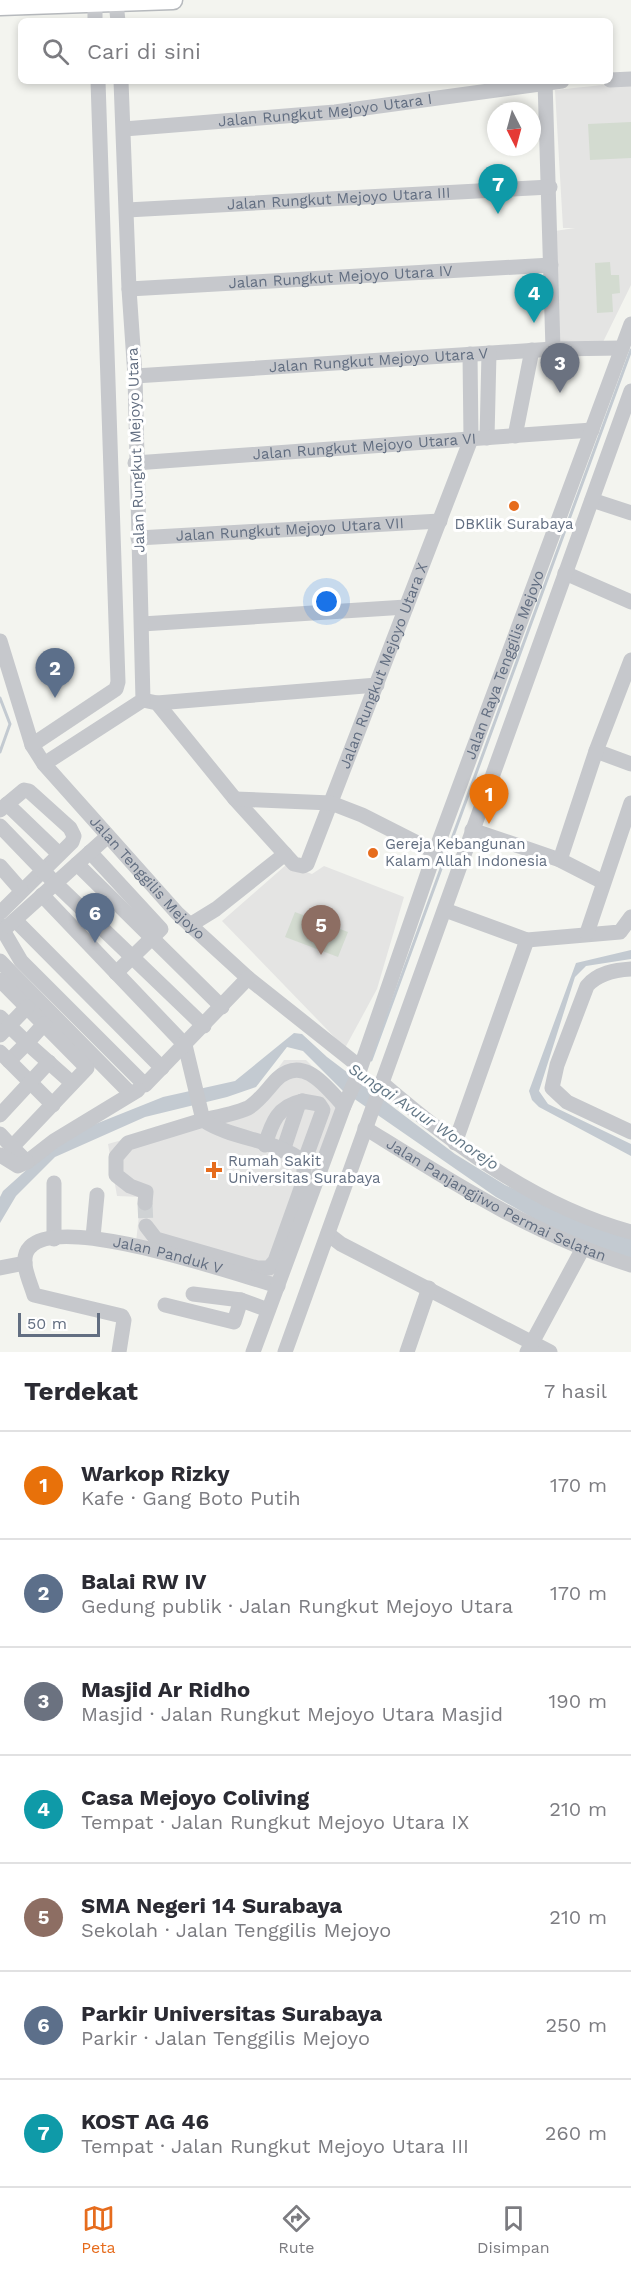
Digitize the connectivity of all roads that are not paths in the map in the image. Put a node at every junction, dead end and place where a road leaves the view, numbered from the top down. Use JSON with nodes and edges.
{"nodes":[{"id":1,"x":172,"y":0,"type":"edge"},
{"id":2,"x":0,"y":6,"type":"edge"},
{"id":3,"x":95,"y":12,"type":"edge"},
{"id":4,"x":117,"y":12,"type":"edge"},
{"id":5,"x":613,"y":80,"type":"edge"},
{"id":6,"x":631,"y":80,"type":"edge"},
{"id":7,"x":98,"y":84,"type":"edge"},
{"id":8,"x":121,"y":84,"type":"edge"},
{"id":9,"x":525,"y":84,"type":"edge"},
{"id":10,"x":545,"y":84,"type":"edge"},
{"id":11,"x":122,"y":99,"type":"junction"},
{"id":12,"x":98,"y":100,"type":"junction"},
{"id":13,"x":124,"y":129,"type":"junction"},
{"id":14,"x":550,"y":187,"type":"junction"},
{"id":15,"x":127,"y":210,"type":"junction"},
{"id":16,"x":551,"y":265,"type":"junction"},
{"id":17,"x":129,"y":289,"type":"junction"},
{"id":18,"x":631,"y":324,"type":"edge"},
{"id":19,"x":132,"y":330,"type":"junction"},
{"id":20,"x":107,"y":331,"type":"junction"},
{"id":21,"x":622,"y":348,"type":"junction"},
{"id":22,"x":553,"y":349,"type":"junction"},
{"id":23,"x":532,"y":350,"type":"junction"},
{"id":24,"x":489,"y":353,"type":"junction"},
{"id":25,"x":470,"y":354,"type":"junction"},
{"id":26,"x":135,"y":376,"type":"junction"},
{"id":27,"x":631,"y":391,"type":"edge"},
{"id":28,"x":592,"y":430,"type":"junction"},
{"id":29,"x":515,"y":436,"type":"junction"},
{"id":30,"x":487,"y":438,"type":"junction"},
{"id":31,"x":471,"y":439,"type":"junction"},
{"id":32,"x":135,"y":463,"type":"junction"},
{"id":33,"x":592,"y":500,"type":"junction"},
{"id":34,"x":631,"y":513,"type":"edge"},
{"id":35,"x":573,"y":516,"type":"junction"},
{"id":36,"x":440,"y":521,"type":"junction"},
{"id":37,"x":138,"y":538,"type":"junction"},
{"id":38,"x":565,"y":573,"type":"junction"},
{"id":39,"x":631,"y":602,"type":"edge"},
{"id":40,"x":406,"y":607,"type":"junction"},
{"id":41,"x":142,"y":624,"type":"junction"},
{"id":42,"x":0,"y":640,"type":"edge"},
{"id":43,"x":631,"y":660,"type":"edge"},
{"id":44,"x":377,"y":685,"type":"junction"},
{"id":45,"x":150,"y":702,"type":"junction"},
{"id":46,"x":74,"y":717,"type":"junction"},
{"id":47,"x":86,"y":737,"type":"junction"},
{"id":48,"x":32,"y":745,"type":"junction"},
{"id":49,"x":596,"y":751,"type":"junction"},
{"id":50,"x":44,"y":764,"type":"junction"},
{"id":51,"x":631,"y":764,"type":"edge"},
{"id":52,"x":235,"y":799,"type":"junction"},
{"id":53,"x":331,"y":803,"type":"junction"},
{"id":54,"x":631,"y":803,"type":"edge"},
{"id":55,"x":3,"y":807,"type":"edge"},
{"id":56,"x":0,"y":826,"type":"edge"},
{"id":57,"x":472,"y":830,"type":"junction"},
{"id":58,"x":108,"y":836,"type":"junction"},
{"id":59,"x":90,"y":852,"type":"junction"},
{"id":60,"x":435,"y":852,"type":"junction"},
{"id":61,"x":59,"y":854,"type":"junction"},
{"id":62,"x":289,"y":859,"type":"junction"},
{"id":63,"x":560,"y":860,"type":"junction"},
{"id":64,"x":77,"y":864,"type":"junction"},
{"id":65,"x":0,"y":866,"type":"edge"},
{"id":66,"x":42,"y":870,"type":"junction"},
{"id":67,"x":603,"y":882,"type":"junction"},
{"id":68,"x":55,"y":883,"type":"junction"},
{"id":69,"x":21,"y":890,"type":"junction"},
{"id":70,"x":42,"y":895,"type":"junction"},
{"id":71,"x":2,"y":906,"type":"edge"},
{"id":72,"x":445,"y":910,"type":"junction"},
{"id":73,"x":631,"y":918,"type":"edge"},
{"id":74,"x":190,"y":925,"type":"junction"},
{"id":75,"x":5,"y":927,"type":"edge"},
{"id":76,"x":587,"y":933,"type":"junction"},
{"id":77,"x":152,"y":938,"type":"junction"},
{"id":78,"x":527,"y":940,"type":"junction"},
{"id":79,"x":133,"y":958,"type":"junction"},
{"id":80,"x":0,"y":961,"type":"edge"},
{"id":81,"x":631,"y":969,"type":"edge"},
{"id":82,"x":116,"y":973,"type":"junction"},
{"id":83,"x":248,"y":978,"type":"junction"},
{"id":84,"x":3,"y":990,"type":"edge"},
{"id":85,"x":27,"y":1007,"type":"junction"},
{"id":86,"x":222,"y":1007,"type":"junction"},
{"id":87,"x":64,"y":1015,"type":"junction"},
{"id":88,"x":44,"y":1024,"type":"junction"},
{"id":89,"x":3,"y":1026,"type":"edge"},
{"id":90,"x":204,"y":1026,"type":"junction"},
{"id":91,"x":27,"y":1043,"type":"junction"},
{"id":92,"x":185,"y":1045,"type":"junction"},
{"id":93,"x":5,"y":1056,"type":"edge"},
{"id":94,"x":49,"y":1062,"type":"junction"},
{"id":95,"x":162,"y":1068,"type":"junction"},
{"id":96,"x":359,"y":1071,"type":"junction"},
{"id":97,"x":31,"y":1083,"type":"junction"},
{"id":98,"x":72,"y":1083,"type":"junction"},
{"id":99,"x":145,"y":1085,"type":"junction"},
{"id":100,"x":382,"y":1087,"type":"junction"},
{"id":101,"x":131,"y":1094,"type":"junction"},
{"id":102,"x":302,"y":1101,"type":"junction"},
{"id":103,"x":52,"y":1105,"type":"junction"},
{"id":104,"x":344,"y":1106,"type":"junction"},
{"id":105,"x":0,"y":1115,"type":"edge"},
{"id":106,"x":203,"y":1120,"type":"junction"},
{"id":107,"x":367,"y":1124,"type":"junction"},
{"id":108,"x":631,"y":1132,"type":"edge"},
{"id":109,"x":0,"y":1134,"type":"edge"},
{"id":110,"x":455,"y":1143,"type":"junction"},
{"id":111,"x":265,"y":1145,"type":"junction"},
{"id":112,"x":283,"y":1151,"type":"junction"},
{"id":113,"x":4,"y":1155,"type":"edge"},
{"id":114,"x":310,"y":1170,"type":"junction"},
{"id":115,"x":54,"y":1183,"type":"dead end"},
{"id":116,"x":96,"y":1195,"type":"dead end"},
{"id":117,"x":145,"y":1203,"type":"tunnel mouth"},
{"id":118,"x":146,"y":1226,"type":"dead end"},
{"id":119,"x":629,"y":1231,"type":"edge"},
{"id":120,"x":328,"y":1234,"type":"junction"},
{"id":121,"x":93,"y":1237,"type":"junction"},
{"id":122,"x":54,"y":1239,"type":"junction"},
{"id":123,"x":582,"y":1250,"type":"junction"},
{"id":124,"x":25,"y":1263,"type":"junction"},
{"id":125,"x":278,"y":1266,"type":"junction"},
{"id":126,"x":631,"y":1266,"type":"edge"},
{"id":127,"x":0,"y":1268,"type":"edge"},
{"id":128,"x":278,"y":1286,"type":"junction"},
{"id":129,"x":429,"y":1288,"type":"junction"},
{"id":130,"x":193,"y":1294,"type":"dead end"},
{"id":131,"x":241,"y":1300,"type":"junction"},
{"id":132,"x":165,"y":1305,"type":"dead end"},
{"id":133,"x":268,"y":1310,"type":"junction"},
{"id":134,"x":529,"y":1347,"type":"edge"},
{"id":135,"x":119,"y":1352,"type":"edge"},
{"id":136,"x":253,"y":1352,"type":"edge"},
{"id":137,"x":285,"y":1352,"type":"edge"},
{"id":138,"x":407,"y":1352,"type":"edge"},
{"id":139,"x":550,"y":1352,"type":"edge"}],
"edges":[{"from":1,"to":4,"type":"main road"},
{"from":2,"to":3,"type":"main road"},
{"from":3,"to":4,"type":"main road"},
{"from":5,"to":6,"type":"street"},
{"from":7,"to":12,"type":"street","name":"Jalan Rungkut Mejoyo Utara"},
{"from":8,"to":11,"type":"street","name":"Jalan Rungkut Mejoyo Utara"},
{"from":9,"to":13,"type":"street","name":"Jalan Rungkut Mejoyo Utara I"},
{"from":10,"to":14,"type":"street"},
{"from":11,"to":12,"type":"street"},
{"from":11,"to":13,"type":"street","name":"Jalan Rungkut Mejoyo Utara"},
{"from":12,"to":20,"type":"street","name":"Jalan Rungkut Mejoyo Utara"},
{"from":13,"to":15,"type":"street","name":"Jalan Rungkut Mejoyo Utara"},
{"from":14,"to":15,"type":"street","name":"Jalan Rungkut Mejoyo Utara III"},
{"from":14,"to":16,"type":"street"},
{"from":15,"to":17,"type":"street","name":"Jalan Rungkut Mejoyo Utara"},
{"from":16,"to":17,"type":"street","name":"Jalan Rungkut Mejoyo Utara IV"},
{"from":16,"to":22,"type":"street"},
{"from":17,"to":19,"type":"street","name":"Jalan Rungkut Mejoyo Utara"},
{"from":18,"to":21,"type":"street","name":"Jalan Raya Tenggilis Mejoyo"},
{"from":19,"to":20,"type":"street"},
{"from":19,"to":26,"type":"street","name":"Jalan Rungkut Mejoyo Utara"},
{"from":20,"to":46,"type":"street","name":"Jalan Rungkut Mejoyo Utara"},
{"from":21,"to":22,"type":"street","name":"Jalan Rungkut Mejoyo Utara V"},
{"from":21,"to":28,"type":"street","name":"Jalan Raya Tenggilis Mejoyo"},
{"from":22,"to":23,"type":"street","name":"Jalan Rungkut Mejoyo Utara V"},
{"from":23,"to":24,"type":"street","name":"Jalan Rungkut Mejoyo Utara V"},
{"from":23,"to":29,"type":"street"},
{"from":24,"to":25,"type":"street","name":"Jalan Rungkut Mejoyo Utara V"},
{"from":24,"to":30,"type":"street"},
{"from":25,"to":26,"type":"street","name":"Jalan Rungkut Mejoyo Utara V"},
{"from":25,"to":31,"type":"street"},
{"from":26,"to":32,"type":"street","name":"Jalan Rungkut Mejoyo Utara"},
{"from":27,"to":33,"type":"street","name":"Jalan Raya Tenggilis Mejoyo"},
{"from":28,"to":29,"type":"street","name":"Jalan Rungkut Mejoyo Utara VI"},
{"from":28,"to":35,"type":"street","name":"Jalan Raya Tenggilis Mejoyo"},
{"from":29,"to":30,"type":"street","name":"Jalan Rungkut Mejoyo Utara VI"},
{"from":30,"to":31,"type":"street","name":"Jalan Rungkut Mejoyo Utara VI"},
{"from":31,"to":32,"type":"street","name":"Jalan Rungkut Mejoyo Utara VI"},
{"from":31,"to":36,"type":"street","name":"Jalan Rungkut Mejoyo Utara X"},
{"from":32,"to":37,"type":"street","name":"Jalan Rungkut Mejoyo Utara"},
{"from":33,"to":34,"type":"street"},
{"from":33,"to":35,"type":"street","name":"Jalan Raya Tenggilis Mejoyo"},
{"from":35,"to":38,"type":"street","name":"Jalan Raya Tenggilis Mejoyo"},
{"from":35,"to":60,"type":"street","name":"Jalan Raya Tenggilis Mejoyo"},
{"from":36,"to":37,"type":"street","name":"Jalan Rungkut Mejoyo Utara VII"},
{"from":36,"to":40,"type":"street","name":"Jalan Rungkut Mejoyo Utara X"},
{"from":37,"to":41,"type":"street","name":"Jalan Rungkut Mejoyo Utara"},
{"from":38,"to":39,"type":"street"},
{"from":38,"to":57,"type":"street","name":"Jalan Raya Tenggilis Mejoyo"},
{"from":40,"to":41,"type":"street"},
{"from":40,"to":44,"type":"street","name":"Jalan Rungkut Mejoyo Utara X"},
{"from":41,"to":45,"type":"street","name":"Jalan Rungkut Mejoyo Utara"},
{"from":42,"to":48,"type":"street","name":"Jalan Tenggilis Mejoyo"},
{"from":43,"to":49,"type":"street"},
{"from":44,"to":45,"type":"street"},
{"from":44,"to":53,"type":"street","name":"Jalan Rungkut Mejoyo Utara X"},
{"from":45,"to":47,"type":"street"},
{"from":45,"to":52,"type":"street"},
{"from":46,"to":47,"type":"street"},
{"from":46,"to":48,"type":"street","name":"Jalan Rungkut Mejoyo Utara"},
{"from":47,"to":50,"type":"street"},
{"from":48,"to":50,"type":"street","name":"Jalan Tenggilis Mejoyo"},
{"from":49,"to":51,"type":"street"},
{"from":49,"to":63,"type":"street"},
{"from":50,"to":58,"type":"street","name":"Jalan Tenggilis Mejoyo"},
{"from":52,"to":53,"type":"street"},
{"from":52,"to":62,"type":"street"},
{"from":53,"to":60,"type":"street"},
{"from":53,"to":62,"type":"street","name":"Jalan Rungkut Mejoyo Utara X"},
{"from":54,"to":67,"type":"street"},
{"from":55,"to":61,"type":"street"},
{"from":55,"to":61,"type":"street"},
{"from":56,"to":66,"type":"street"},
{"from":57,"to":63,"type":"street"},
{"from":57,"to":72,"type":"street","name":"Jalan Raya Tenggilis Mejoyo"},
{"from":58,"to":59,"type":"street"},
{"from":58,"to":74,"type":"street","name":"Jalan Tenggilis Mejoyo"},
{"from":59,"to":64,"type":"street"},
{"from":59,"to":77,"type":"street"},
{"from":60,"to":96,"type":"street","name":"Jalan Raya Tenggilis Mejoyo"},
{"from":61,"to":66,"type":"street"},
{"from":62,"to":74,"type":"street"},
{"from":63,"to":67,"type":"street"},
{"from":64,"to":68,"type":"street"},
{"from":64,"to":77,"type":"street"},
{"from":65,"to":69,"type":"street"},
{"from":66,"to":68,"type":"street"},
{"from":66,"to":69,"type":"street"},
{"from":67,"to":76,"type":"street"},
{"from":68,"to":70,"type":"street"},
{"from":68,"to":79,"type":"street"},
{"from":69,"to":71,"type":"street"},
{"from":70,"to":75,"type":"street"},
{"from":70,"to":82,"type":"street"},
{"from":72,"to":78,"type":"street"},
{"from":72,"to":100,"type":"street","name":"Jalan Raya Tenggilis Mejoyo"},
{"from":73,"to":76,"type":"street"},
{"from":74,"to":83,"type":"street","name":"Jalan Tenggilis Mejoyo"},
{"from":75,"to":87,"type":"street"},
{"from":75,"to":95,"type":"street"},
{"from":76,"to":78,"type":"street"},
{"from":77,"to":79,"type":"street"},
{"from":77,"to":86,"type":"street"},
{"from":78,"to":110,"type":"street"},
{"from":79,"to":82,"type":"street"},
{"from":79,"to":90,"type":"street"},
{"from":80,"to":87,"type":"street"},
{"from":81,"to":108,"type":"street"},
{"from":82,"to":92,"type":"street"},
{"from":83,"to":86,"type":"street"},
{"from":83,"to":96,"type":"street","name":"Jalan Tenggilis Mejoyo"},
{"from":84,"to":85,"type":"street"},
{"from":85,"to":88,"type":"street"},
{"from":85,"to":89,"type":"street"},
{"from":86,"to":90,"type":"street"},
{"from":87,"to":99,"type":"street"},
{"from":87,"to":101,"type":"street"},
{"from":88,"to":91,"type":"street"},
{"from":88,"to":98,"type":"street"},
{"from":89,"to":91,"type":"street"},
{"from":90,"to":92,"type":"street"},
{"from":91,"to":93,"type":"street"},
{"from":91,"to":94,"type":"street"},
{"from":92,"to":95,"type":"street"},
{"from":92,"to":106,"type":"street"},
{"from":93,"to":97,"type":"street"},
{"from":94,"to":97,"type":"street"},
{"from":94,"to":98,"type":"street"},
{"from":95,"to":99,"type":"street"},
{"from":96,"to":104,"type":"street","name":"Jalan Raya Tenggilis Mejoyo"},
{"from":97,"to":103,"type":"street"},
{"from":97,"to":105,"type":"street"},
{"from":98,"to":103,"type":"street"},
{"from":99,"to":101,"type":"street"},
{"from":100,"to":107,"type":"street","name":"Jalan Raya Tenggilis Mejoyo"},
{"from":100,"to":110,"type":"street"},
{"from":101,"to":113,"type":"street"},
{"from":102,"to":111,"type":"street"},
{"from":102,"to":112,"type":"street"},
{"from":102,"to":114,"type":"street"},
{"from":103,"to":113,"type":"street"},
{"from":104,"to":106,"type":"street"},
{"from":104,"to":114,"type":"street","name":"Jalan Raya Tenggilis Mejoyo"},
{"from":106,"to":111,"type":"street"},
{"from":106,"to":117,"type":"street"},
{"from":107,"to":120,"type":"street","name":"Jalan Raya Tenggilis Mejoyo"},
{"from":107,"to":123,"type":"street","name":"Jalan Panjangjiwo Permai Selatan"},
{"from":109,"to":113,"type":"street"},
{"from":110,"to":119,"type":"street"},
{"from":111,"to":112,"type":"street"},
{"from":112,"to":114,"type":"street"},
{"from":114,"to":125,"type":"street"},
{"from":115,"to":122,"type":"street"},
{"from":116,"to":121,"type":"street"},
{"from":118,"to":125,"type":"street"},
{"from":120,"to":129,"type":"street"},
{"from":120,"to":137,"type":"street","name":"Jalan Raya Tenggilis Mejoyo"},
{"from":121,"to":122,"type":"street","name":"Jalan Panduk V"},
{"from":121,"to":128,"type":"street","name":"Jalan Panduk V"},
{"from":122,"to":124,"type":"street","name":"Jalan Panduk V"},
{"from":123,"to":126,"type":"street","name":"Jalan Panjangjiwo Permai Selatan"},
{"from":123,"to":134,"type":"street"},
{"from":124,"to":127,"type":"street"},
{"from":124,"to":135,"type":"street"},
{"from":125,"to":128,"type":"street"},
{"from":128,"to":133,"type":"street"},
{"from":129,"to":134,"type":"street"},
{"from":129,"to":138,"type":"street"},
{"from":130,"to":131,"type":"street"},
{"from":131,"to":132,"type":"street"},
{"from":131,"to":133,"type":"street"},
{"from":133,"to":136,"type":"street"},
{"from":134,"to":139,"type":"street"}]}
